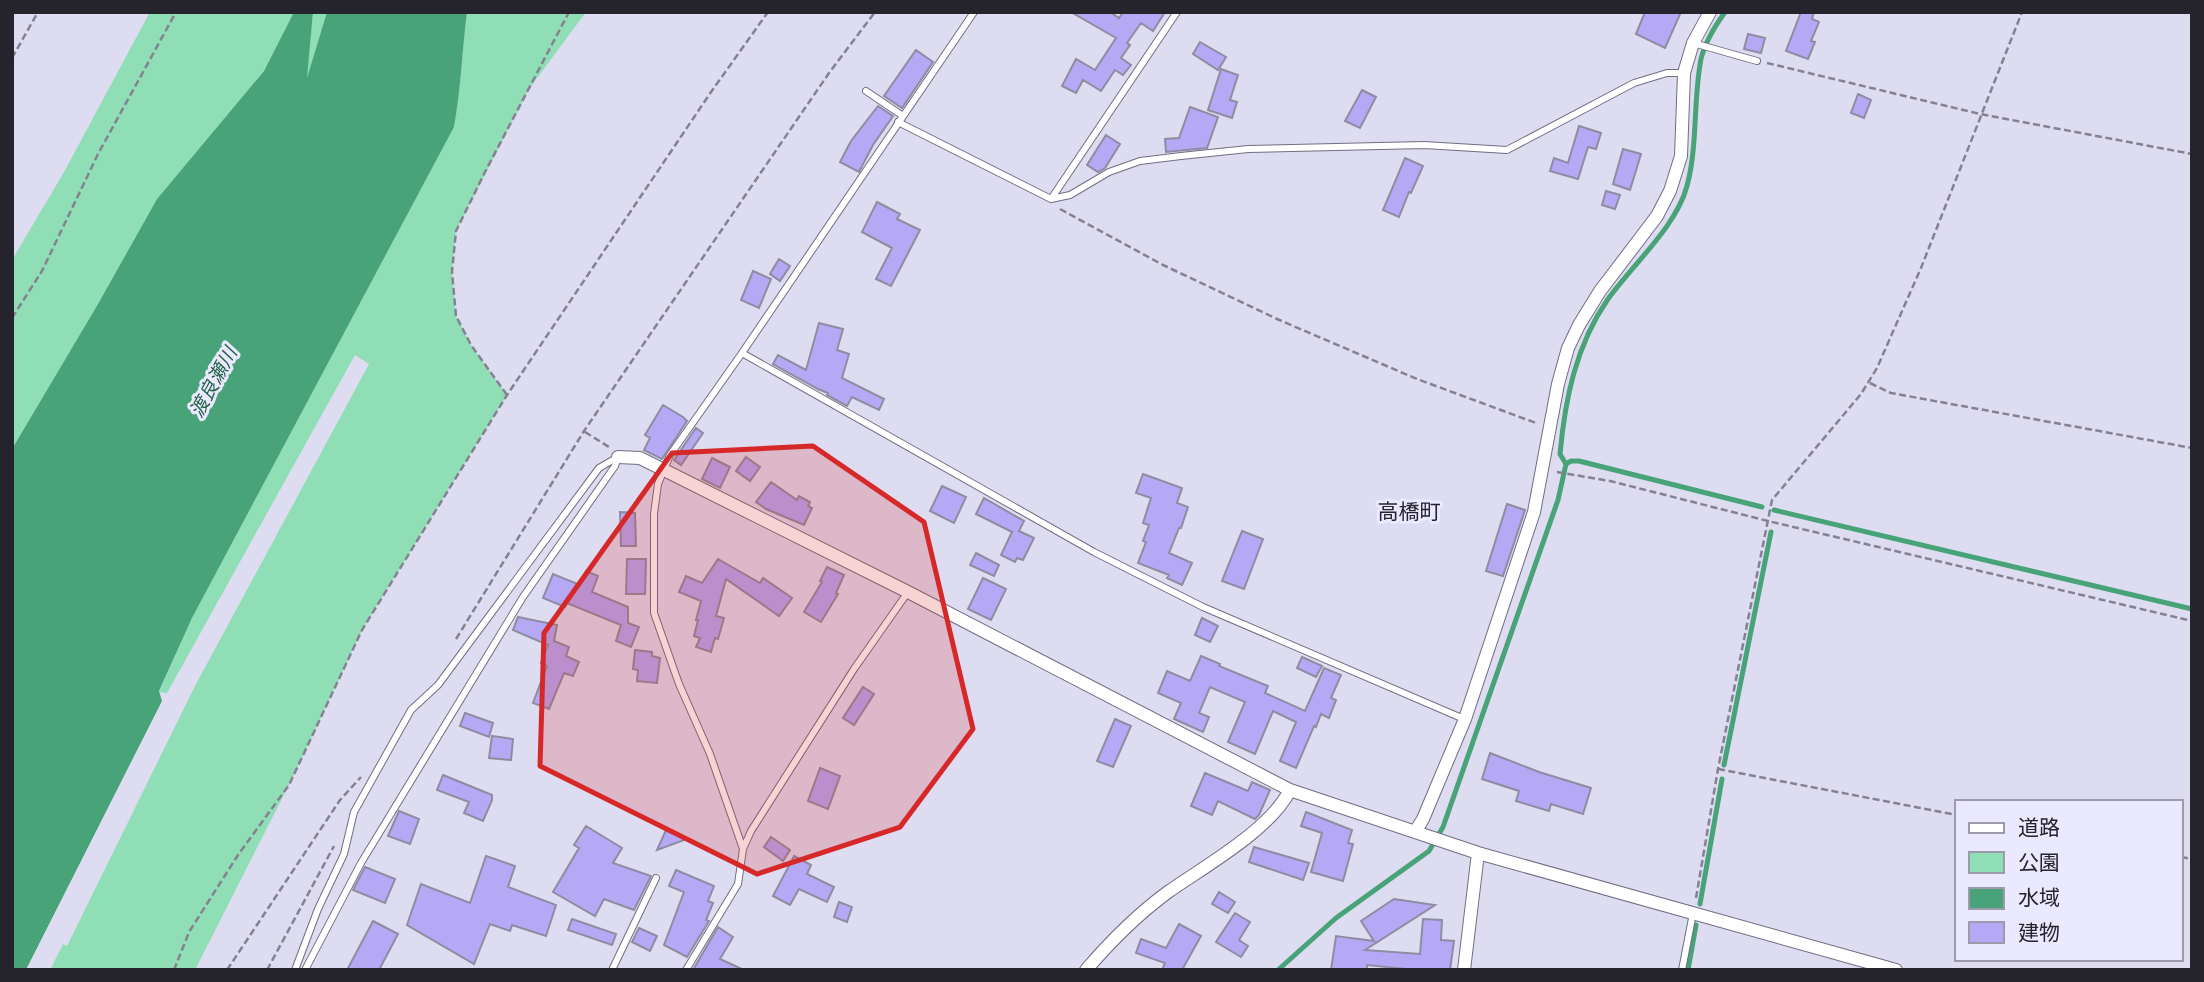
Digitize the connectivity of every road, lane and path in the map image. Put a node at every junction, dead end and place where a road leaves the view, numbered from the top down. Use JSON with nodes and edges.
{"nodes":[{"id":1,"x":38,"y":12,"type":"edge"},
{"id":2,"x":176,"y":12,"type":"edge"},
{"id":3,"x":569,"y":12,"type":"edge"},
{"id":4,"x":768,"y":12,"type":"edge"},
{"id":5,"x":875,"y":12,"type":"edge"},
{"id":6,"x":974,"y":12,"type":"edge"},
{"id":7,"x":1177,"y":12,"type":"edge"},
{"id":8,"x":1710,"y":12,"type":"edge"},
{"id":9,"x":2022,"y":12,"type":"edge"},
{"id":10,"x":1697,"y":44,"type":"junction"},
{"id":11,"x":12,"y":58,"type":"edge"},
{"id":12,"x":1757,"y":61,"type":"joint"},
{"id":13,"x":1684,"y":73,"type":"junction"},
{"id":14,"x":866,"y":91,"type":"dead end"},
{"id":15,"x":1980,"y":114,"type":"junction"},
{"id":16,"x":900,"y":119,"type":"junction"},
{"id":17,"x":2192,"y":154,"type":"edge"},
{"id":18,"x":1051,"y":200,"type":"junction"},
{"id":19,"x":12,"y":318,"type":"edge"},
{"id":20,"x":743,"y":353,"type":"junction"},
{"id":21,"x":1870,"y":383,"type":"junction"},
{"id":22,"x":507,"y":395,"type":"junction"},
{"id":23,"x":1550,"y":427,"type":"junction"},
{"id":24,"x":584,"y":431,"type":"junction"},
{"id":25,"x":2192,"y":447,"type":"edge"},
{"id":26,"x":615,"y":453,"type":"junction"},
{"id":27,"x":1543,"y":470,"type":"junction"},
{"id":28,"x":663,"y":471,"type":"junction"},
{"id":29,"x":1768,"y":521,"type":"junction"},
{"id":30,"x":908,"y":592,"type":"junction"},
{"id":31,"x":2192,"y":621,"type":"edge"},
{"id":32,"x":451,"y":648,"type":"dead end"},
{"id":33,"x":1465,"y":719,"type":"junction"},
{"id":34,"x":1718,"y":769,"type":"junction"},
{"id":35,"x":374,"y":776,"type":"junction"},
{"id":36,"x":1290,"y":790,"type":"junction"},
{"id":37,"x":1955,"y":814,"type":"edge"},
{"id":38,"x":1420,"y":834,"type":"junction"},
{"id":39,"x":335,"y":843,"type":"dead end"},
{"id":40,"x":743,"y":849,"type":"junction"},
{"id":41,"x":1478,"y":853,"type":"junction"},
{"id":42,"x":656,"y":878,"type":"dead end"},
{"id":43,"x":1693,"y":912,"type":"junction"},
{"id":44,"x":174,"y":970,"type":"edge"},
{"id":45,"x":227,"y":970,"type":"edge"},
{"id":46,"x":267,"y":970,"type":"edge"},
{"id":47,"x":295,"y":970,"type":"edge"},
{"id":48,"x":305,"y":970,"type":"edge"},
{"id":49,"x":612,"y":970,"type":"edge"},
{"id":50,"x":686,"y":970,"type":"edge"},
{"id":51,"x":1086,"y":970,"type":"edge"},
{"id":52,"x":1464,"y":970,"type":"edge"},
{"id":53,"x":1682,"y":970,"type":"edge"},
{"id":54,"x":1896,"y":970,"type":"edge"}],
"edges":[{"from":1,"to":11,"type":"path"},
{"from":2,"to":19,"type":"path"},
{"from":3,"to":22,"type":"path"},
{"from":4,"to":22,"type":"path"},
{"from":5,"to":24,"type":"path"},
{"from":6,"to":16,"type":"lane"},
{"from":7,"to":18,"type":"lane"},
{"from":8,"to":10,"type":"street"},
{"from":9,"to":15,"type":"path"},
{"from":10,"to":12,"type":"lane"},
{"from":10,"to":13,"type":"street"},
{"from":12,"to":15,"type":"path"},
{"from":13,"to":18,"type":"lane"},
{"from":13,"to":23,"type":"street"},
{"from":14,"to":16,"type":"lane"},
{"from":15,"to":17,"type":"path"},
{"from":15,"to":21,"type":"path"},
{"from":16,"to":18,"type":"lane"},
{"from":16,"to":20,"type":"lane"},
{"from":18,"to":23,"type":"path"},
{"from":20,"to":28,"type":"lane"},
{"from":20,"to":33,"type":"lane"},
{"from":21,"to":25,"type":"path"},
{"from":21,"to":29,"type":"path"},
{"from":22,"to":44,"type":"path"},
{"from":23,"to":27,"type":"street"},
{"from":24,"to":26,"type":"path"},
{"from":24,"to":32,"type":"path"},
{"from":26,"to":28,"type":"street"},
{"from":26,"to":35,"type":"lane"},
{"from":26,"to":48,"type":"lane"},
{"from":27,"to":29,"type":"path"},
{"from":27,"to":33,"type":"street"},
{"from":28,"to":30,"type":"street"},
{"from":28,"to":40,"type":"lane"},
{"from":29,"to":31,"type":"path"},
{"from":29,"to":34,"type":"path"},
{"from":30,"to":36,"type":"street"},
{"from":30,"to":40,"type":"lane"},
{"from":33,"to":38,"type":"street"},
{"from":34,"to":37,"type":"path"},
{"from":34,"to":43,"type":"path"},
{"from":35,"to":45,"type":"path"},
{"from":35,"to":47,"type":"lane"},
{"from":36,"to":38,"type":"street"},
{"from":36,"to":51,"type":"street"},
{"from":38,"to":41,"type":"street"},
{"from":39,"to":46,"type":"path"},
{"from":40,"to":50,"type":"lane"},
{"from":41,"to":43,"type":"street"},
{"from":41,"to":52,"type":"street"},
{"from":42,"to":49,"type":"lane"},
{"from":43,"to":53,"type":"lane"},
{"from":43,"to":54,"type":"street"}]}
